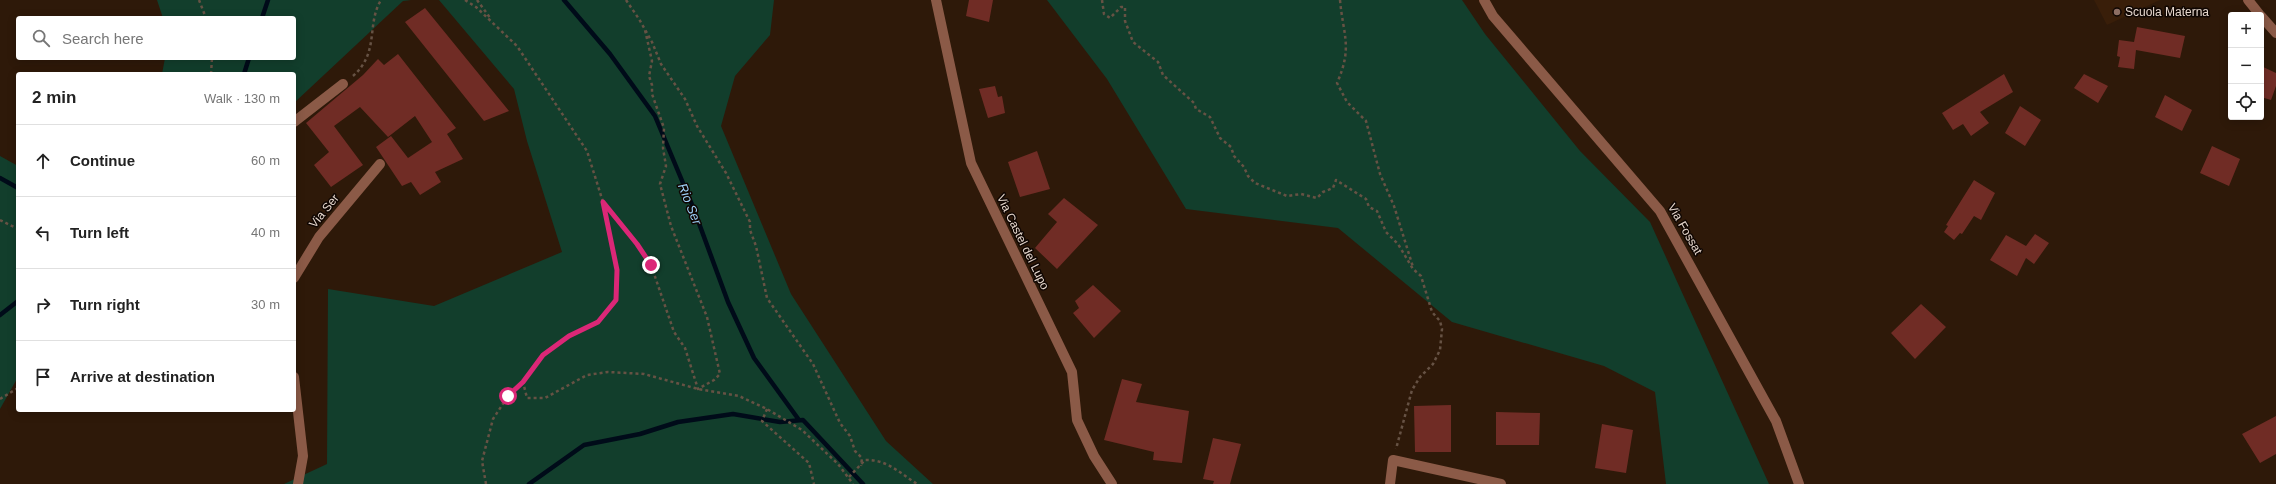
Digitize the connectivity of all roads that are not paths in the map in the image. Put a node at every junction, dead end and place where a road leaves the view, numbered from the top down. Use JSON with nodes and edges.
{"nodes":[{"id":1,"x":936,"y":0,"type":"edge"},
{"id":2,"x":1484,"y":0,"type":"edge"},
{"id":3,"x":2248,"y":0,"type":"edge"},
{"id":4,"x":2258,"y":12,"type":"edge"},
{"id":5,"x":2264,"y":19,"type":"edge"},
{"id":6,"x":2276,"y":33,"type":"edge"},
{"id":7,"x":343,"y":84,"type":"road end"},
{"id":8,"x":296,"y":120,"type":"edge"},
{"id":9,"x":380,"y":164,"type":"dead end"},
{"id":10,"x":296,"y":275,"type":"edge"},
{"id":11,"x":296,"y":395,"type":"edge"},
{"id":12,"x":298,"y":484,"type":"edge"},
{"id":13,"x":1112,"y":484,"type":"edge"},
{"id":14,"x":1390,"y":484,"type":"edge"},
{"id":15,"x":1501,"y":484,"type":"edge"},
{"id":16,"x":1799,"y":484,"type":"edge"}],
"edges":[{"from":1,"to":13,"type":"street","name":"Via Castel del Lupo"},
{"from":2,"to":16,"type":"street","name":"Via Fossat"},
{"from":3,"to":4,"type":"street"},
{"from":5,"to":6,"type":"street"},
{"from":7,"to":8,"type":"street"},
{"from":9,"to":10,"type":"street","name":"Via Ser"},
{"from":11,"to":12,"type":"street"},
{"from":14,"to":15,"type":"street"}]}
